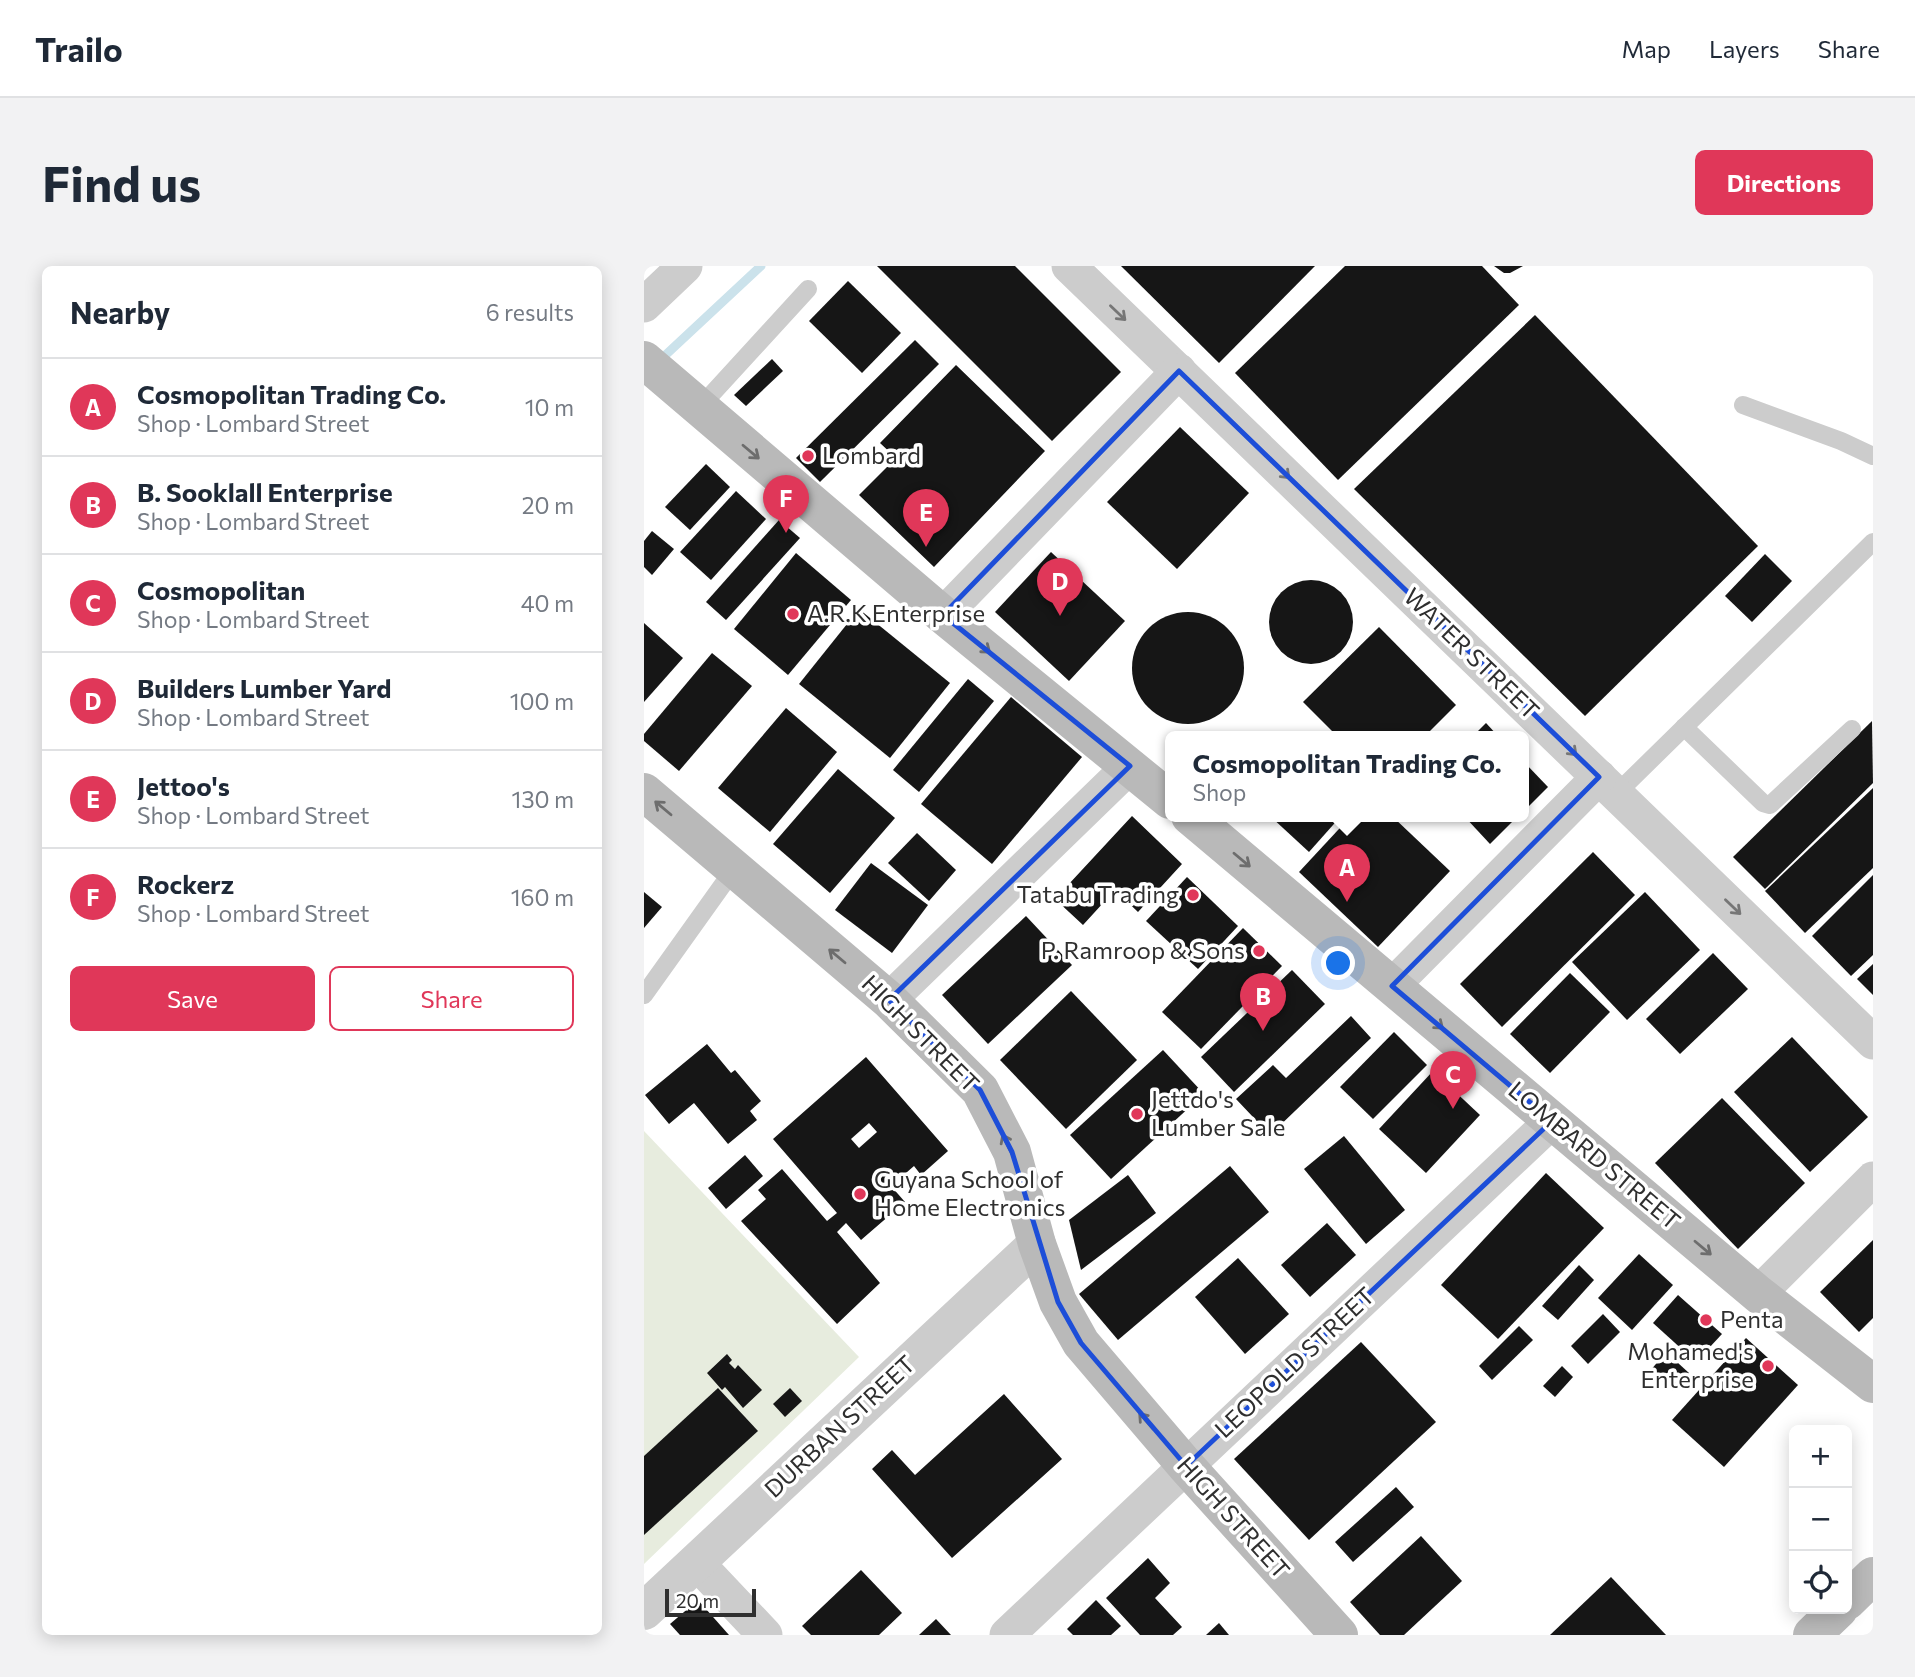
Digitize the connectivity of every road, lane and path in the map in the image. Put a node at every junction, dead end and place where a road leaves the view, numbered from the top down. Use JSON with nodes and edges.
{"nodes":[{"id":1,"x":685,"y":266,"type":"edge"},
{"id":2,"x":1069,"y":266,"type":"edge"},
{"id":3,"x":808,"y":289,"type":"dead end"},
{"id":4,"x":644,"y":305,"type":"edge"},
{"id":5,"x":644,"y":360,"type":"edge"},
{"id":6,"x":1178,"y":371,"type":"junction"},
{"id":7,"x":1743,"y":405,"type":"dead end"},
{"id":8,"x":699,"y":408,"type":"junction"},
{"id":9,"x":1873,"y":456,"type":"edge"},
{"id":10,"x":1873,"y":542,"type":"edge"},
{"id":11,"x":943,"y":615,"type":"junction"},
{"id":12,"x":1684,"y":727,"type":"junction"},
{"id":13,"x":1852,"y":729,"type":"dead end"},
{"id":14,"x":1130,"y":766,"type":"junction"},
{"id":15,"x":1607,"y":785,"type":"junction"},
{"id":16,"x":644,"y":792,"type":"edge"},
{"id":17,"x":1165,"y":796,"type":"edge"},
{"id":18,"x":1197,"y":822,"type":"edge"},
{"id":19,"x":734,"y":869,"type":"junction"},
{"id":20,"x":1392,"y":986,"type":"junction"},
{"id":21,"x":644,"y":995,"type":"edge"},
{"id":22,"x":889,"y":1000,"type":"junction"},
{"id":23,"x":1873,"y":1042,"type":"edge"},
{"id":24,"x":1552,"y":1121,"type":"junction"},
{"id":25,"x":1873,"y":1180,"type":"edge"},
{"id":26,"x":1037,"y":1244,"type":"junction"},
{"id":27,"x":1758,"y":1294,"type":"junction"},
{"id":28,"x":1873,"y":1384,"type":"edge"},
{"id":29,"x":1186,"y":1466,"type":"junction"},
{"id":30,"x":696,"y":1562,"type":"junction"},
{"id":31,"x":1873,"y":1576,"type":"edge"},
{"id":32,"x":1852,"y":1596,"type":"edge"},
{"id":33,"x":644,"y":1611,"type":"edge"},
{"id":34,"x":1834,"y":1614,"type":"edge"},
{"id":35,"x":765,"y":1635,"type":"edge"},
{"id":36,"x":1007,"y":1635,"type":"edge"},
{"id":37,"x":1339,"y":1635,"type":"edge"},
{"id":38,"x":1812,"y":1635,"type":"edge"}],
"edges":[{"from":1,"to":4,"type":"street"},
{"from":2,"to":6,"type":"street","name":"WATER STREET","one_way":true},
{"from":3,"to":8,"type":"lane"},
{"from":5,"to":8,"type":"main road"},
{"from":6,"to":11,"type":"street"},
{"from":6,"to":15,"type":"street","name":"WATER STREET","one_way":true},
{"from":7,"to":9,"type":"lane"},
{"from":8,"to":11,"type":"main road","one_way":true},
{"from":10,"to":12,"type":"lane"},
{"from":11,"to":14,"type":"main road","one_way":true},
{"from":12,"to":13,"type":"lane"},
{"from":12,"to":15,"type":"lane"},
{"from":14,"to":17,"type":"main road"},
{"from":14,"to":22,"type":"street"},
{"from":15,"to":20,"type":"street"},
{"from":15,"to":23,"type":"street","name":"WATER STREET","one_way":true},
{"from":19,"to":16,"type":"main road","name":"HIGH STREET","one_way":true},
{"from":18,"to":20,"type":"main road","name":"LOMBARD STREET","one_way":true},
{"from":19,"to":21,"type":"lane"},
{"from":22,"to":19,"type":"main road","name":"HIGH STREET","one_way":true},
{"from":20,"to":24,"type":"main road","name":"LOMBARD STREET","one_way":true},
{"from":26,"to":22,"type":"main road","name":"HIGH STREET","one_way":true},
{"from":24,"to":27,"type":"main road","name":"LOMBARD STREET","one_way":true},
{"from":24,"to":29,"type":"street","name":"LEOPOLD STREET"},
{"from":25,"to":27,"type":"street"},
{"from":29,"to":26,"type":"main road","name":"HIGH STREET","one_way":true},
{"from":26,"to":30,"type":"street","name":"DURBAN STREET"},
{"from":27,"to":28,"type":"main road","name":"LOMBARD STREET"},
{"from":29,"to":36,"type":"street","name":"LEOPOLD STREET"},
{"from":29,"to":37,"type":"main road","name":"HIGH STREET"},
{"from":30,"to":33,"type":"street","name":"DURBAN STREET"},
{"from":30,"to":35,"type":"street"},
{"from":31,"to":32,"type":"main road"},
{"from":34,"to":38,"type":"main road"}]}
